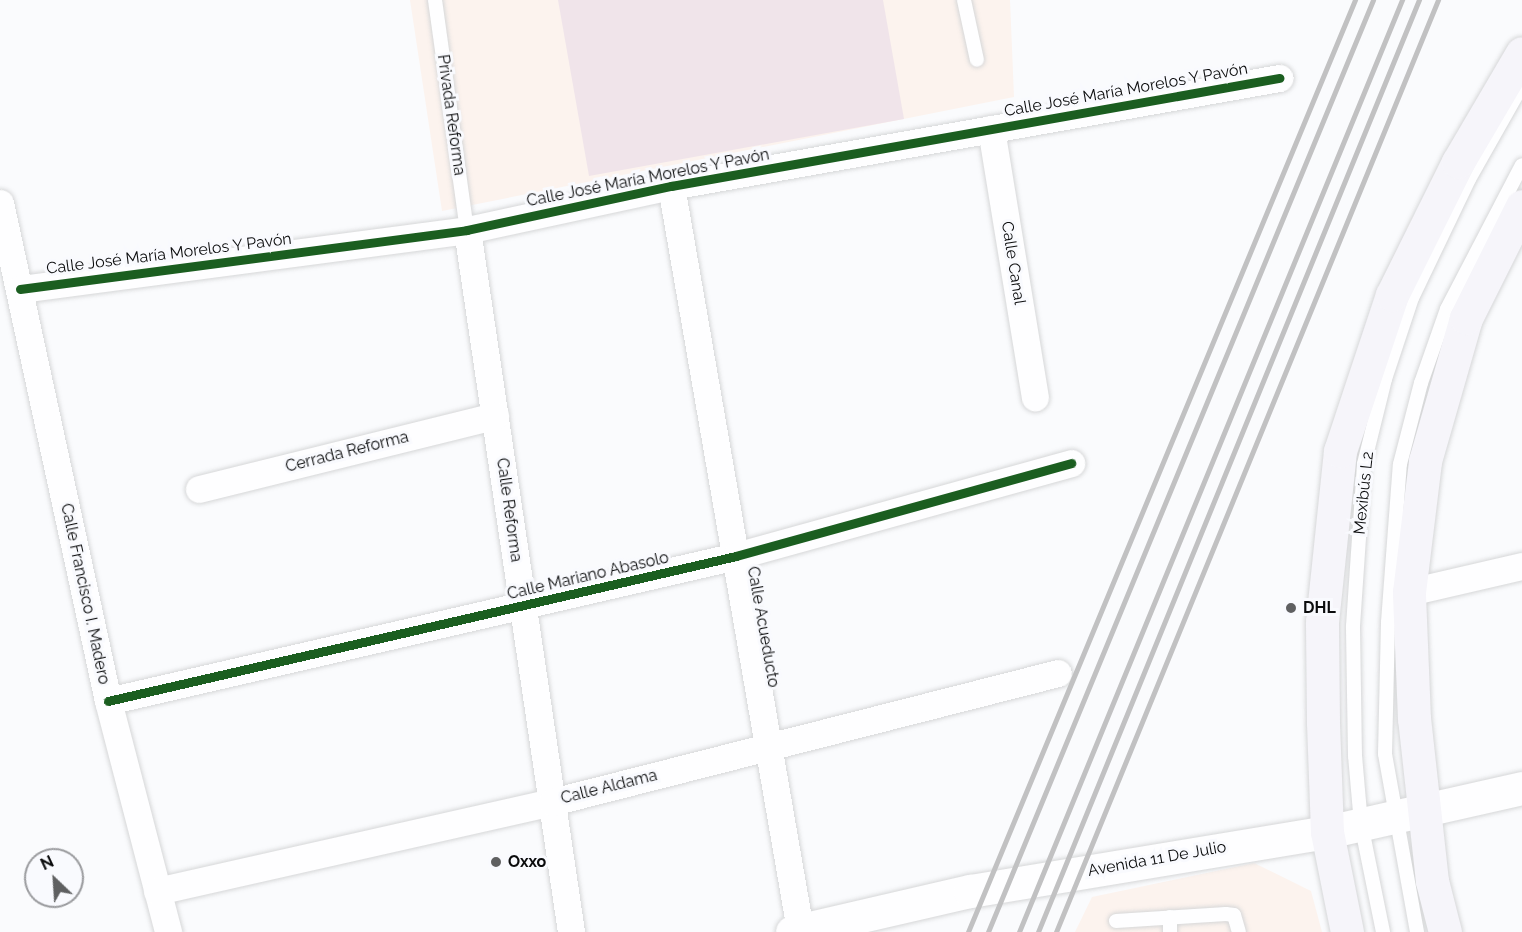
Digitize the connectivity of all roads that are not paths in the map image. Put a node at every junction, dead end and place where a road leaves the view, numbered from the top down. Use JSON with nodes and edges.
{"nodes":[{"id":1,"x":435,"y":0,"type":"edge"},
{"id":2,"x":964,"y":0,"type":"edge"},
{"id":3,"x":1522,"y":53,"type":"edge"},
{"id":4,"x":977,"y":60,"type":"dead end"},
{"id":5,"x":1279,"y":78,"type":"dead end"},
{"id":6,"x":1522,"y":85,"type":"edge"},
{"id":7,"x":991,"y":129,"type":"junction"},
{"id":8,"x":1522,"y":165,"type":"edge"},
{"id":9,"x":671,"y":186,"type":"junction"},
{"id":10,"x":0,"y":203,"type":"edge"},
{"id":11,"x":1522,"y":206,"type":"edge"},
{"id":12,"x":467,"y":230,"type":"junction"},
{"id":13,"x":0,"y":263,"type":"edge"},
{"id":14,"x":20,"y":289,"type":"junction"},
{"id":15,"x":1035,"y":397,"type":"dead end"},
{"id":16,"x":495,"y":416,"type":"junction"},
{"id":17,"x":1071,"y":463,"type":"dead end"},
{"id":18,"x":199,"y":489,"type":"dead end"},
{"id":19,"x":736,"y":556,"type":"junction"},
{"id":20,"x":1522,"y":566,"type":"edge"},
{"id":21,"x":1409,"y":592,"type":"junction"},
{"id":22,"x":523,"y":607,"type":"junction"},
{"id":23,"x":1058,"y":673,"type":"dead end"},
{"id":24,"x":108,"y":701,"type":"junction"},
{"id":25,"x":768,"y":746,"type":"junction"},
{"id":26,"x":1522,"y":788,"type":"edge"},
{"id":27,"x":552,"y":802,"type":"junction"},
{"id":28,"x":1425,"y":810,"type":"junction"},
{"id":29,"x":1393,"y":816,"type":"junction"},
{"id":30,"x":1361,"y":824,"type":"junction"},
{"id":31,"x":1327,"y":832,"type":"junction"},
{"id":32,"x":157,"y":891,"type":"junction"},
{"id":33,"x":1170,"y":917,"type":"junction"},
{"id":34,"x":1116,"y":921,"type":"dead end"},
{"id":35,"x":796,"y":931,"type":"edge"},
{"id":36,"x":168,"y":932,"type":"edge"},
{"id":37,"x":571,"y":932,"type":"edge"},
{"id":38,"x":1170,"y":932,"type":"edge"},
{"id":39,"x":1239,"y":932,"type":"edge"},
{"id":40,"x":1347,"y":932,"type":"edge"},
{"id":41,"x":1383,"y":932,"type":"edge"},
{"id":42,"x":1417,"y":932,"type":"edge"},
{"id":43,"x":1445,"y":932,"type":"edge"}],
"edges":[{"from":1,"to":12,"type":"lane","name":"Privada Reforma"},
{"from":2,"to":4,"type":"lane"},
{"from":3,"to":31,"type":"main road"},
{"from":5,"to":7,"type":"street","name":"Calle José María Morelos Y Pavón"},
{"from":6,"to":30,"type":"lane","name":"Mexibús L2"},
{"from":7,"to":9,"type":"street","name":"Calle José María Morelos Y Pavón"},
{"from":7,"to":15,"type":"street","name":"Calle Canal"},
{"from":8,"to":29,"type":"lane","name":"Mexibús L2"},
{"from":9,"to":12,"type":"street","name":"Calle José María Morelos Y Pavón"},
{"from":9,"to":19,"type":"street","name":"Calle Acueducto"},
{"from":10,"to":14,"type":"street","name":"Calle Francisco I. Madero"},
{"from":11,"to":21,"type":"main road"},
{"from":12,"to":14,"type":"street","name":"Calle José María Morelos Y Pavón"},
{"from":12,"to":16,"type":"street","name":"Calle Reforma"},
{"from":13,"to":14,"type":"lane"},
{"from":14,"to":24,"type":"street","name":"Calle Francisco I. Madero"},
{"from":16,"to":18,"type":"street","name":"Cerrada Reforma"},
{"from":16,"to":22,"type":"street","name":"Calle Reforma"},
{"from":17,"to":19,"type":"street","name":"Calle Mariano Abasolo"},
{"from":19,"to":22,"type":"street","name":"Calle Mariano Abasolo"},
{"from":19,"to":25,"type":"street","name":"Calle Acueducto"},
{"from":20,"to":21,"type":"street"},
{"from":21,"to":28,"type":"main road"},
{"from":22,"to":24,"type":"street","name":"Calle Mariano Abasolo"},
{"from":22,"to":27,"type":"street","name":"Calle Reforma"},
{"from":23,"to":25,"type":"street","name":"Calle Aldama"},
{"from":24,"to":32,"type":"street","name":"Calle Francisco I. Madero"},
{"from":25,"to":27,"type":"street","name":"Calle Aldama"},
{"from":25,"to":35,"type":"street","name":"Calle Acueducto"},
{"from":26,"to":28,"type":"street","name":"Avenida 11 De Julio"},
{"from":27,"to":32,"type":"street","name":"Calle Aldama"},
{"from":27,"to":37,"type":"street","name":"Calle Reforma"},
{"from":28,"to":29,"type":"street","name":"Avenida 11 De Julio"},
{"from":28,"to":43,"type":"main road"},
{"from":29,"to":30,"type":"street","name":"Avenida 11 De Julio"},
{"from":29,"to":42,"type":"lane","name":"Mexibús L2"},
{"from":30,"to":31,"type":"street","name":"Avenida 11 De Julio"},
{"from":30,"to":41,"type":"lane","name":"Mexibús L2"},
{"from":31,"to":35,"type":"street","name":"Avenida 11 De Julio"},
{"from":31,"to":40,"type":"main road"},
{"from":32,"to":36,"type":"street","name":"Calle Francisco I. Madero"},
{"from":33,"to":34,"type":"lane"},
{"from":33,"to":38,"type":"lane"},
{"from":33,"to":39,"type":"lane"}]}
